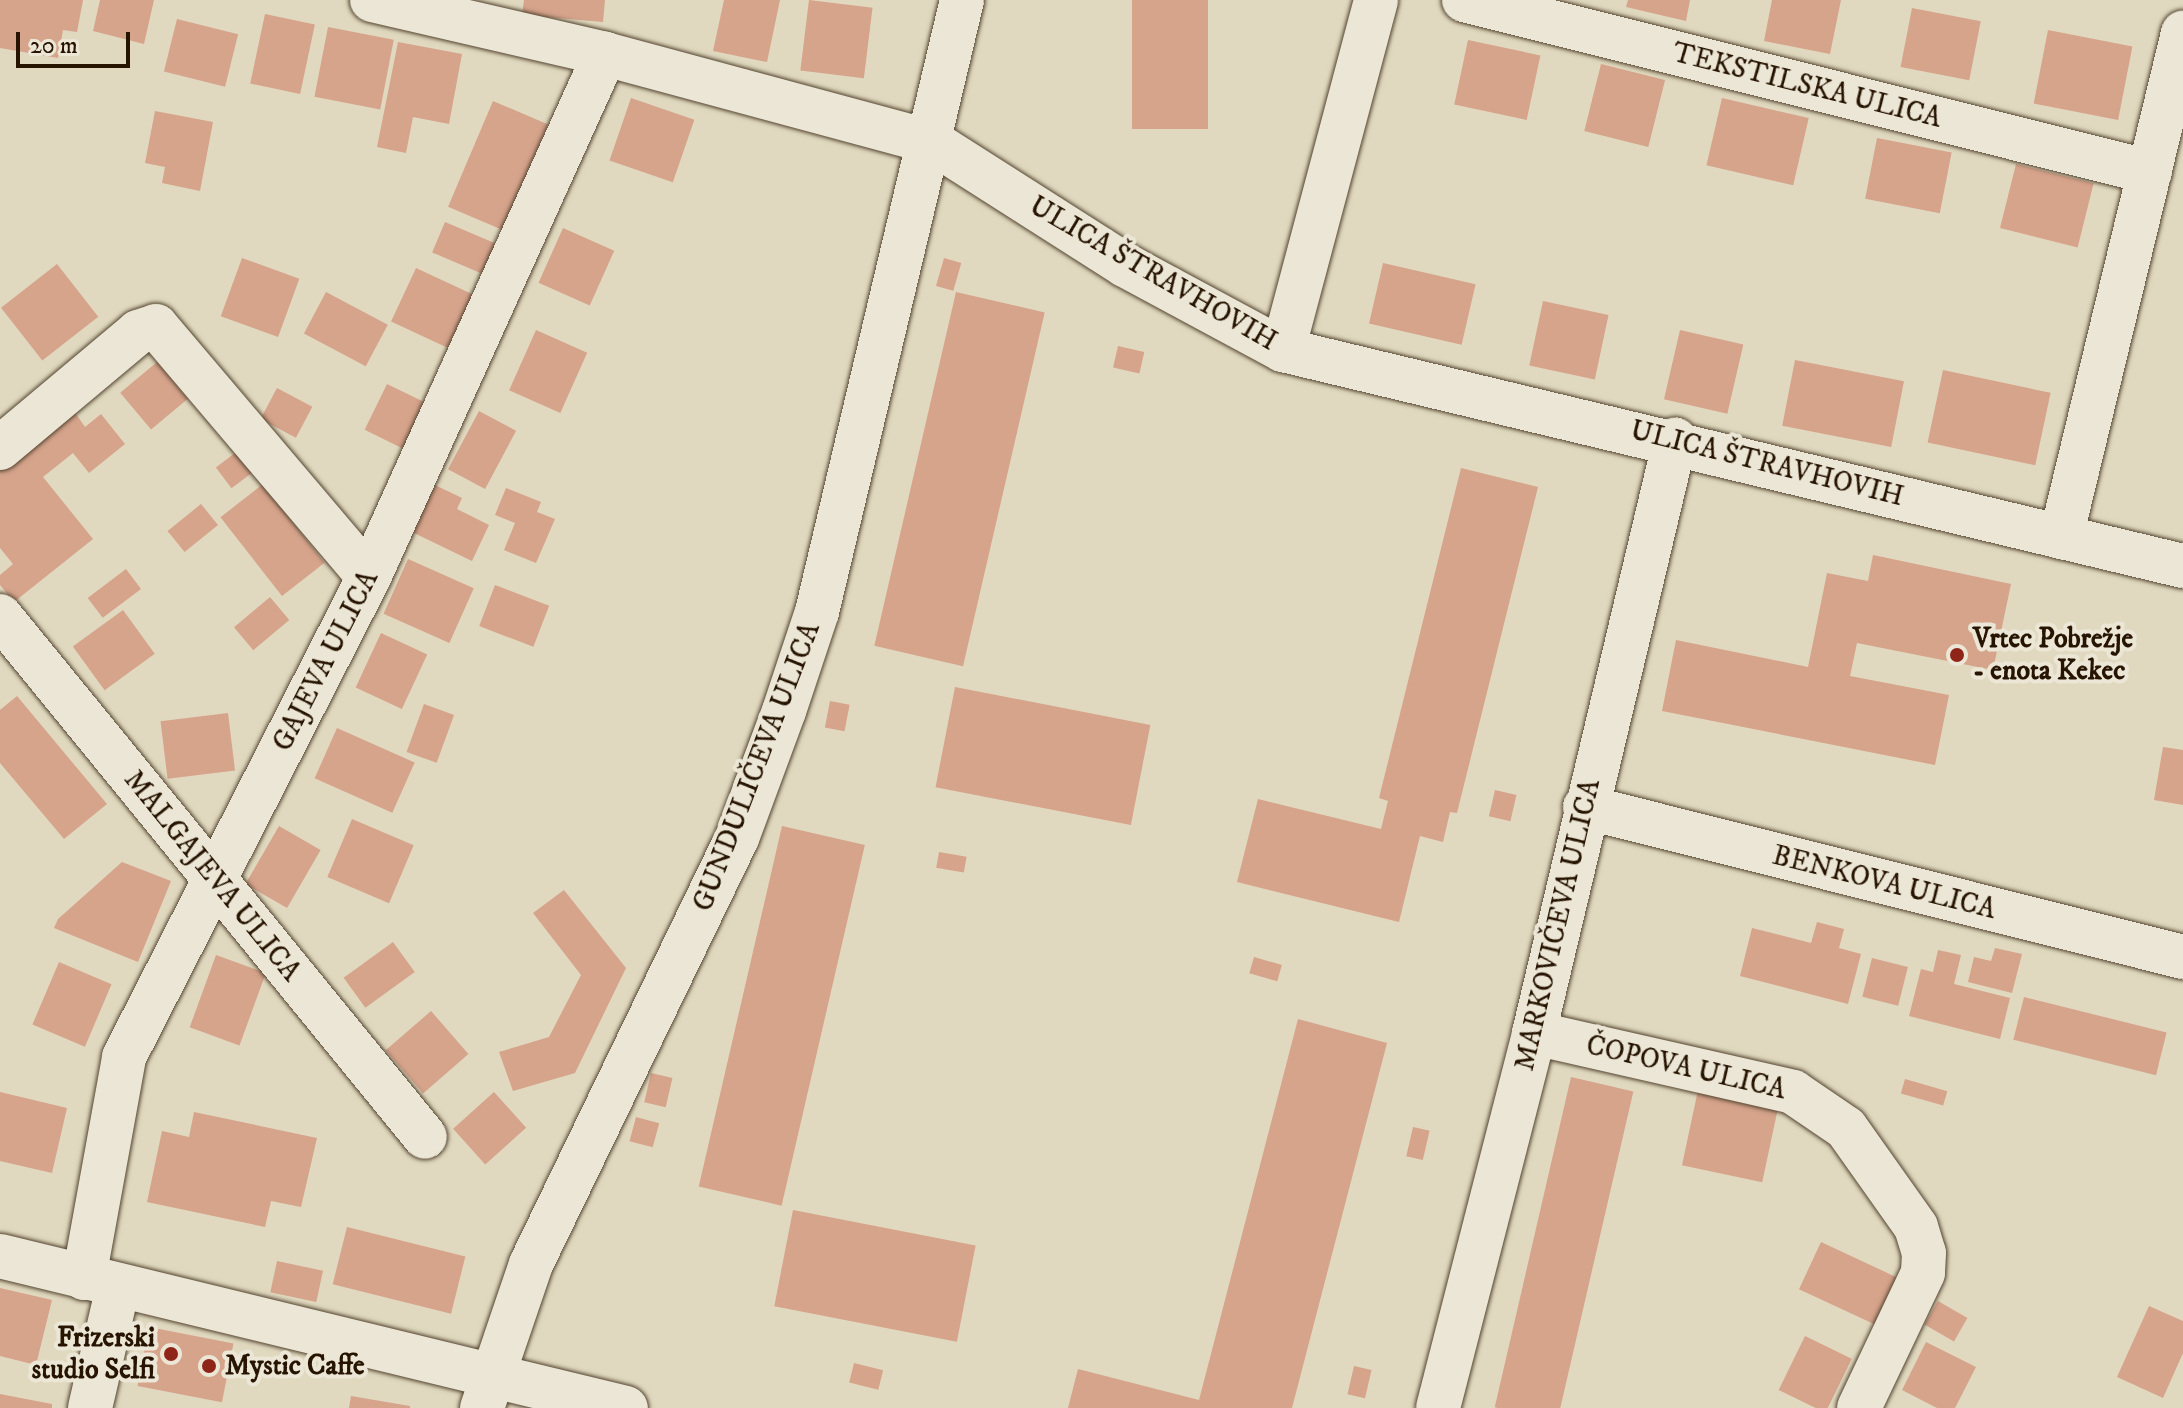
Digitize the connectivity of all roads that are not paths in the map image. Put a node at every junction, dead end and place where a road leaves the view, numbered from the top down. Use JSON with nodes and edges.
{"nodes":[{"id":1,"x":372,"y":0,"type":"edge"},
{"id":2,"x":962,"y":0,"type":"edge"},
{"id":3,"x":1376,"y":0,"type":"edge"},
{"id":4,"x":1464,"y":0,"type":"edge"},
{"id":5,"x":2183,"y":33,"type":"edge"},
{"id":6,"x":605,"y":54,"type":"junction"},
{"id":7,"x":932,"y":142,"type":"junction"},
{"id":8,"x":2150,"y":172,"type":"junction"},
{"id":9,"x":1283,"y":350,"type":"junction"},
{"id":10,"x":1675,"y":440,"type":"junction"},
{"id":11,"x":0,"y":448,"type":"edge"},
{"id":12,"x":2061,"y":537,"type":"junction"},
{"id":13,"x":2183,"y":566,"type":"edge"},
{"id":14,"x":369,"y":577,"type":"junction"},
{"id":15,"x":0,"y":616,"type":"edge"},
{"id":16,"x":1585,"y":807,"type":"junction"},
{"id":17,"x":216,"y":881,"type":"junction"},
{"id":18,"x":2183,"y":957,"type":"edge"},
{"id":19,"x":1534,"y":1033,"type":"junction"},
{"id":20,"x":425,"y":1137,"type":"dead end"},
{"id":21,"x":0,"y":1256,"type":"edge"},
{"id":22,"x":101,"y":1282,"type":"junction"},
{"id":23,"x":486,"y":1391,"type":"edge"},
{"id":24,"x":90,"y":1408,"type":"edge"},
{"id":25,"x":626,"y":1408,"type":"edge"},
{"id":26,"x":1438,"y":1408,"type":"edge"},
{"id":27,"x":1859,"y":1408,"type":"edge"}],
"edges":[{"from":1,"to":6,"type":"street","name":"ULICA ŠTRAVHOVIH"},
{"from":2,"to":7,"type":"street","name":"GUNDULIČEVA ULICA"},
{"from":3,"to":9,"type":"street"},
{"from":4,"to":8,"type":"street","name":"TEKSTILSKA ULICA"},
{"from":5,"to":8,"type":"street"},
{"from":6,"to":7,"type":"street","name":"ULICA ŠTRAVHOVIH"},
{"from":6,"to":14,"type":"street","name":"GAJEVA ULICA"},
{"from":7,"to":9,"type":"street","name":"ULICA ŠTRAVHOVIH"},
{"from":7,"to":23,"type":"street","name":"GUNDULIČEVA ULICA"},
{"from":8,"to":12,"type":"street"},
{"from":9,"to":10,"type":"street","name":"ULICA ŠTRAVHOVIH"},
{"from":10,"to":12,"type":"street","name":"ULICA ŠTRAVHOVIH"},
{"from":10,"to":16,"type":"street","name":"MARKOVIČEVA ULICA"},
{"from":11,"to":14,"type":"street"},
{"from":12,"to":13,"type":"street","name":"ULICA ŠTRAVHOVIH"},
{"from":14,"to":17,"type":"street","name":"GAJEVA ULICA"},
{"from":15,"to":17,"type":"street","name":"MALGAJEVA ULICA"},
{"from":16,"to":18,"type":"street","name":"BENKOVA ULICA"},
{"from":16,"to":19,"type":"street","name":"MARKOVIČEVA ULICA"},
{"from":17,"to":20,"type":"street","name":"MALGAJEVA ULICA"},
{"from":17,"to":22,"type":"street","name":"GAJEVA ULICA"},
{"from":19,"to":26,"type":"street","name":"MARKOVIČEVA ULICA"},
{"from":19,"to":27,"type":"street","name":"ČOPOVA ULICA"},
{"from":21,"to":22,"type":"street"},
{"from":22,"to":23,"type":"street"},
{"from":22,"to":24,"type":"street","name":"GAJEVA ULICA"},
{"from":23,"to":25,"type":"street"}]}
